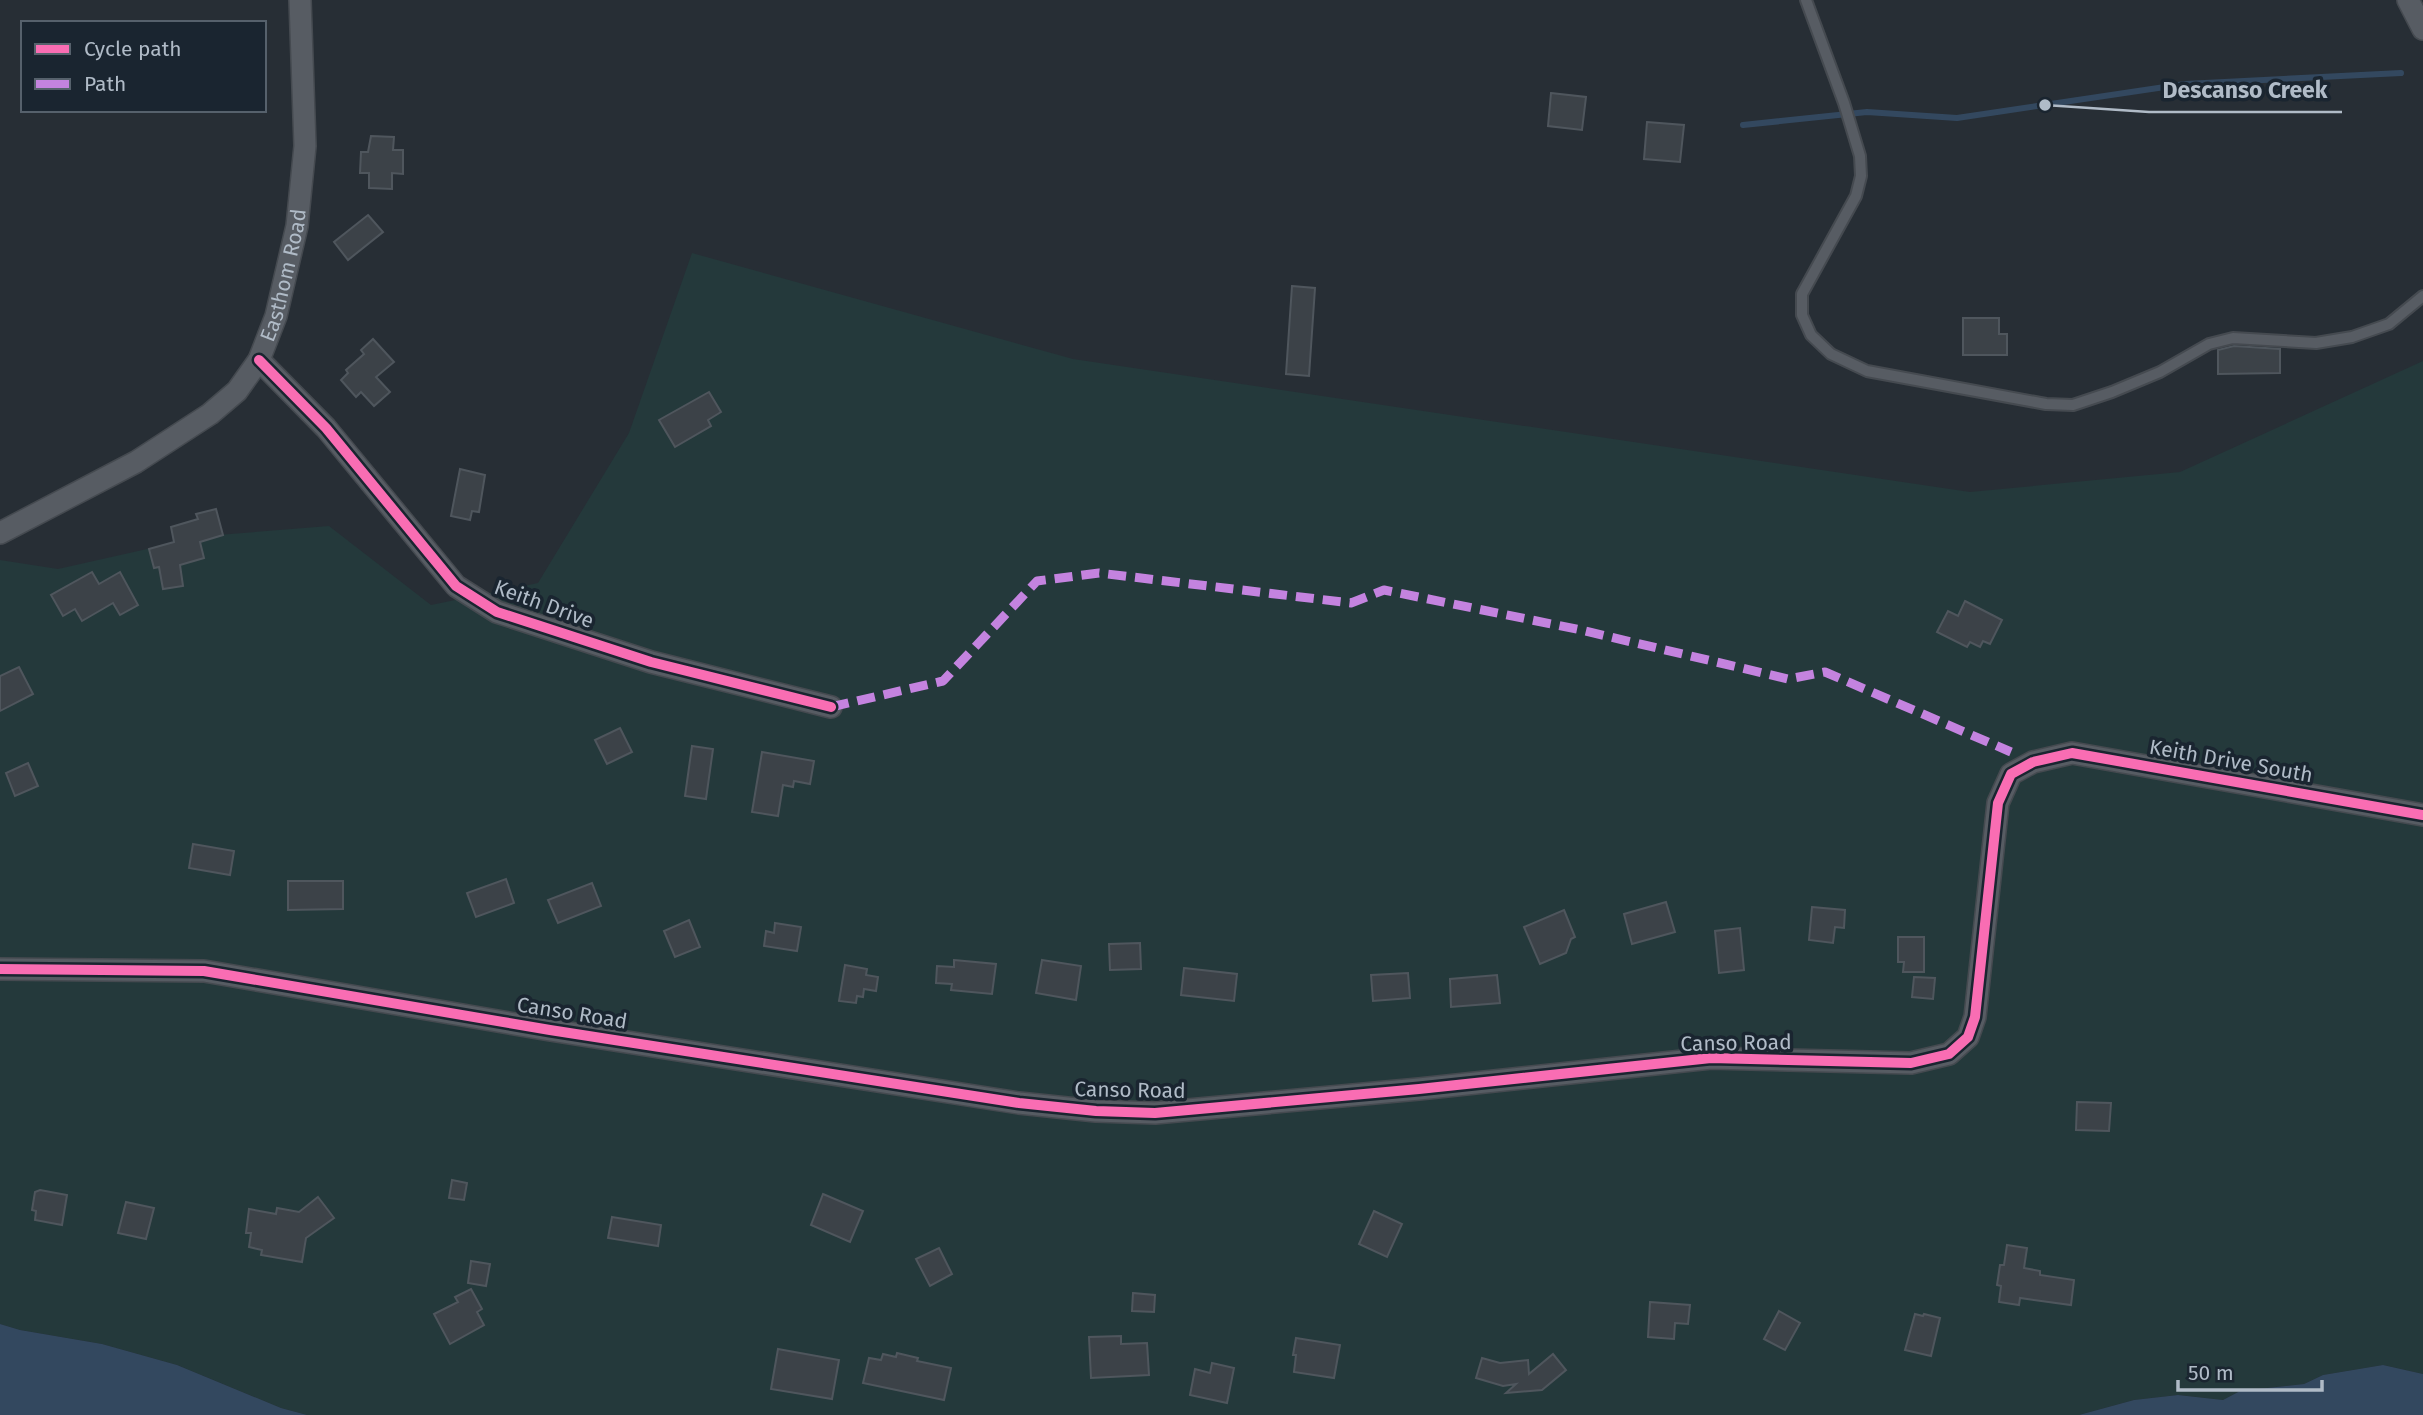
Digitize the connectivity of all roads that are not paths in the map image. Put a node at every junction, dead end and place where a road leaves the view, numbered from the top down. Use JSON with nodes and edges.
{"nodes":[{"id":1,"x":300,"y":0,"type":"edge"},
{"id":2,"x":1806,"y":0,"type":"edge"},
{"id":3,"x":2408,"y":0,"type":"edge"},
{"id":4,"x":2423,"y":29,"type":"edge"},
{"id":5,"x":2423,"y":296,"type":"edge"},
{"id":6,"x":260,"y":360,"type":"junction"},
{"id":7,"x":0,"y":533,"type":"edge"},
{"id":8,"x":831,"y":707,"type":"dead end"},
{"id":9,"x":2033,"y":762,"type":"joint"},
{"id":10,"x":2423,"y":815,"type":"edge"},
{"id":11,"x":0,"y":968,"type":"edge"}],
"edges":[{"from":1,"to":6,"type":"street","name":"Easthom Road"},
{"from":2,"to":5,"type":"lane"},
{"from":3,"to":4,"type":"street"},
{"from":6,"to":7,"type":"street","name":"Easthom Road"},
{"from":6,"to":8,"type":"street","name":"Keith Drive"},
{"from":9,"to":10,"type":"street","name":"Keith Drive South"},
{"from":9,"to":11,"type":"street","name":"Canso Road"}]}
